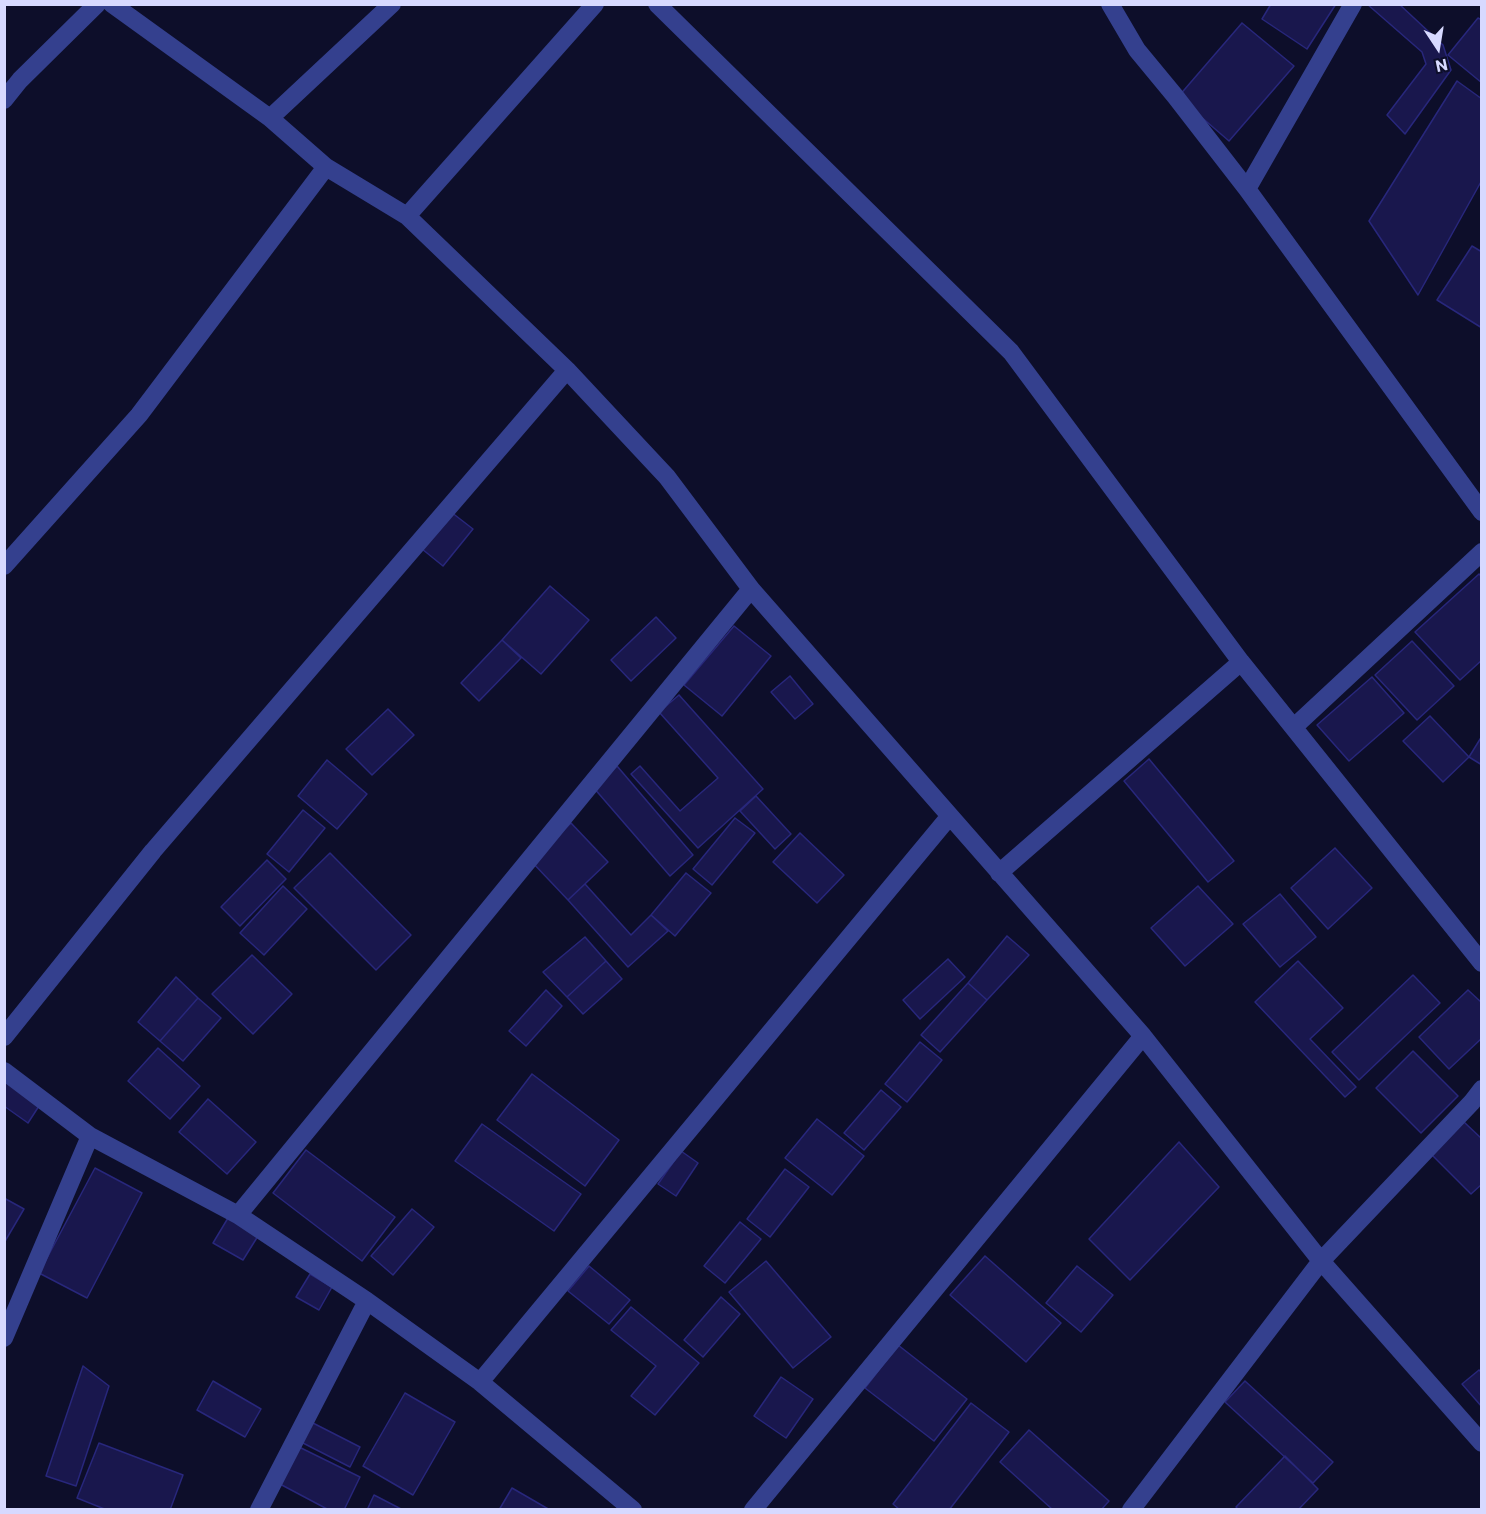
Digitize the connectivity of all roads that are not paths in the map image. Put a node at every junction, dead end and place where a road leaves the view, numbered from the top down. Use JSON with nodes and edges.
{"nodes":[{"id":1,"x":97,"y":4,"type":"edge"},
{"id":2,"x":112,"y":4,"type":"edge"},
{"id":3,"x":392,"y":4,"type":"edge"},
{"id":4,"x":595,"y":4,"type":"edge"},
{"id":5,"x":657,"y":4,"type":"edge"},
{"id":6,"x":1110,"y":4,"type":"edge"},
{"id":7,"x":1353,"y":4,"type":"edge"},
{"id":8,"x":4,"y":100,"type":"edge"},
{"id":9,"x":270,"y":118,"type":"junction"},
{"id":10,"x":326,"y":167,"type":"junction"},
{"id":11,"x":1247,"y":189,"type":"junction"},
{"id":12,"x":407,"y":216,"type":"junction"},
{"id":13,"x":567,"y":370,"type":"junction"},
{"id":14,"x":1482,"y":512,"type":"edge"},
{"id":15,"x":1482,"y":552,"type":"edge"},
{"id":16,"x":4,"y":566,"type":"edge"},
{"id":17,"x":751,"y":589,"type":"junction"},
{"id":18,"x":1240,"y":662,"type":"junction"},
{"id":19,"x":1294,"y":727,"type":"junction"},
{"id":20,"x":949,"y":817,"type":"junction"},
{"id":21,"x":999,"y":873,"type":"junction"},
{"id":22,"x":1482,"y":963,"type":"edge"},
{"id":23,"x":1143,"y":1036,"type":"junction"},
{"id":24,"x":4,"y":1037,"type":"edge"},
{"id":25,"x":4,"y":1071,"type":"edge"},
{"id":26,"x":1478,"y":1102,"type":"edge"},
{"id":27,"x":90,"y":1136,"type":"junction"},
{"id":28,"x":238,"y":1215,"type":"junction"},
{"id":29,"x":1321,"y":1261,"type":"junction"},
{"id":30,"x":367,"y":1301,"type":"junction"},
{"id":31,"x":4,"y":1338,"type":"edge"},
{"id":32,"x":480,"y":1382,"type":"junction"},
{"id":33,"x":1482,"y":1443,"type":"edge"},
{"id":34,"x":259,"y":1509,"type":"edge"},
{"id":35,"x":633,"y":1509,"type":"edge"},
{"id":36,"x":753,"y":1509,"type":"edge"},
{"id":37,"x":1131,"y":1509,"type":"edge"}],
"edges":[{"from":1,"to":8,"type":"street"},
{"from":2,"to":9,"type":"street"},
{"from":3,"to":9,"type":"street"},
{"from":4,"to":12,"type":"street"},
{"from":5,"to":18,"type":"street"},
{"from":6,"to":11,"type":"street"},
{"from":7,"to":11,"type":"street"},
{"from":9,"to":10,"type":"street"},
{"from":10,"to":12,"type":"street"},
{"from":10,"to":16,"type":"street"},
{"from":11,"to":14,"type":"street"},
{"from":12,"to":13,"type":"street"},
{"from":13,"to":17,"type":"street"},
{"from":13,"to":24,"type":"street"},
{"from":15,"to":19,"type":"street"},
{"from":17,"to":20,"type":"street"},
{"from":17,"to":28,"type":"street"},
{"from":18,"to":19,"type":"street"},
{"from":18,"to":21,"type":"street"},
{"from":19,"to":22,"type":"street"},
{"from":20,"to":21,"type":"street"},
{"from":20,"to":32,"type":"street"},
{"from":21,"to":23,"type":"street"},
{"from":23,"to":29,"type":"street"},
{"from":23,"to":36,"type":"street"},
{"from":25,"to":27,"type":"street"},
{"from":26,"to":29,"type":"street"},
{"from":27,"to":28,"type":"street"},
{"from":27,"to":31,"type":"street"},
{"from":28,"to":30,"type":"street"},
{"from":29,"to":33,"type":"street"},
{"from":29,"to":37,"type":"street"},
{"from":30,"to":32,"type":"street"},
{"from":30,"to":34,"type":"street"},
{"from":32,"to":35,"type":"street"}]}
